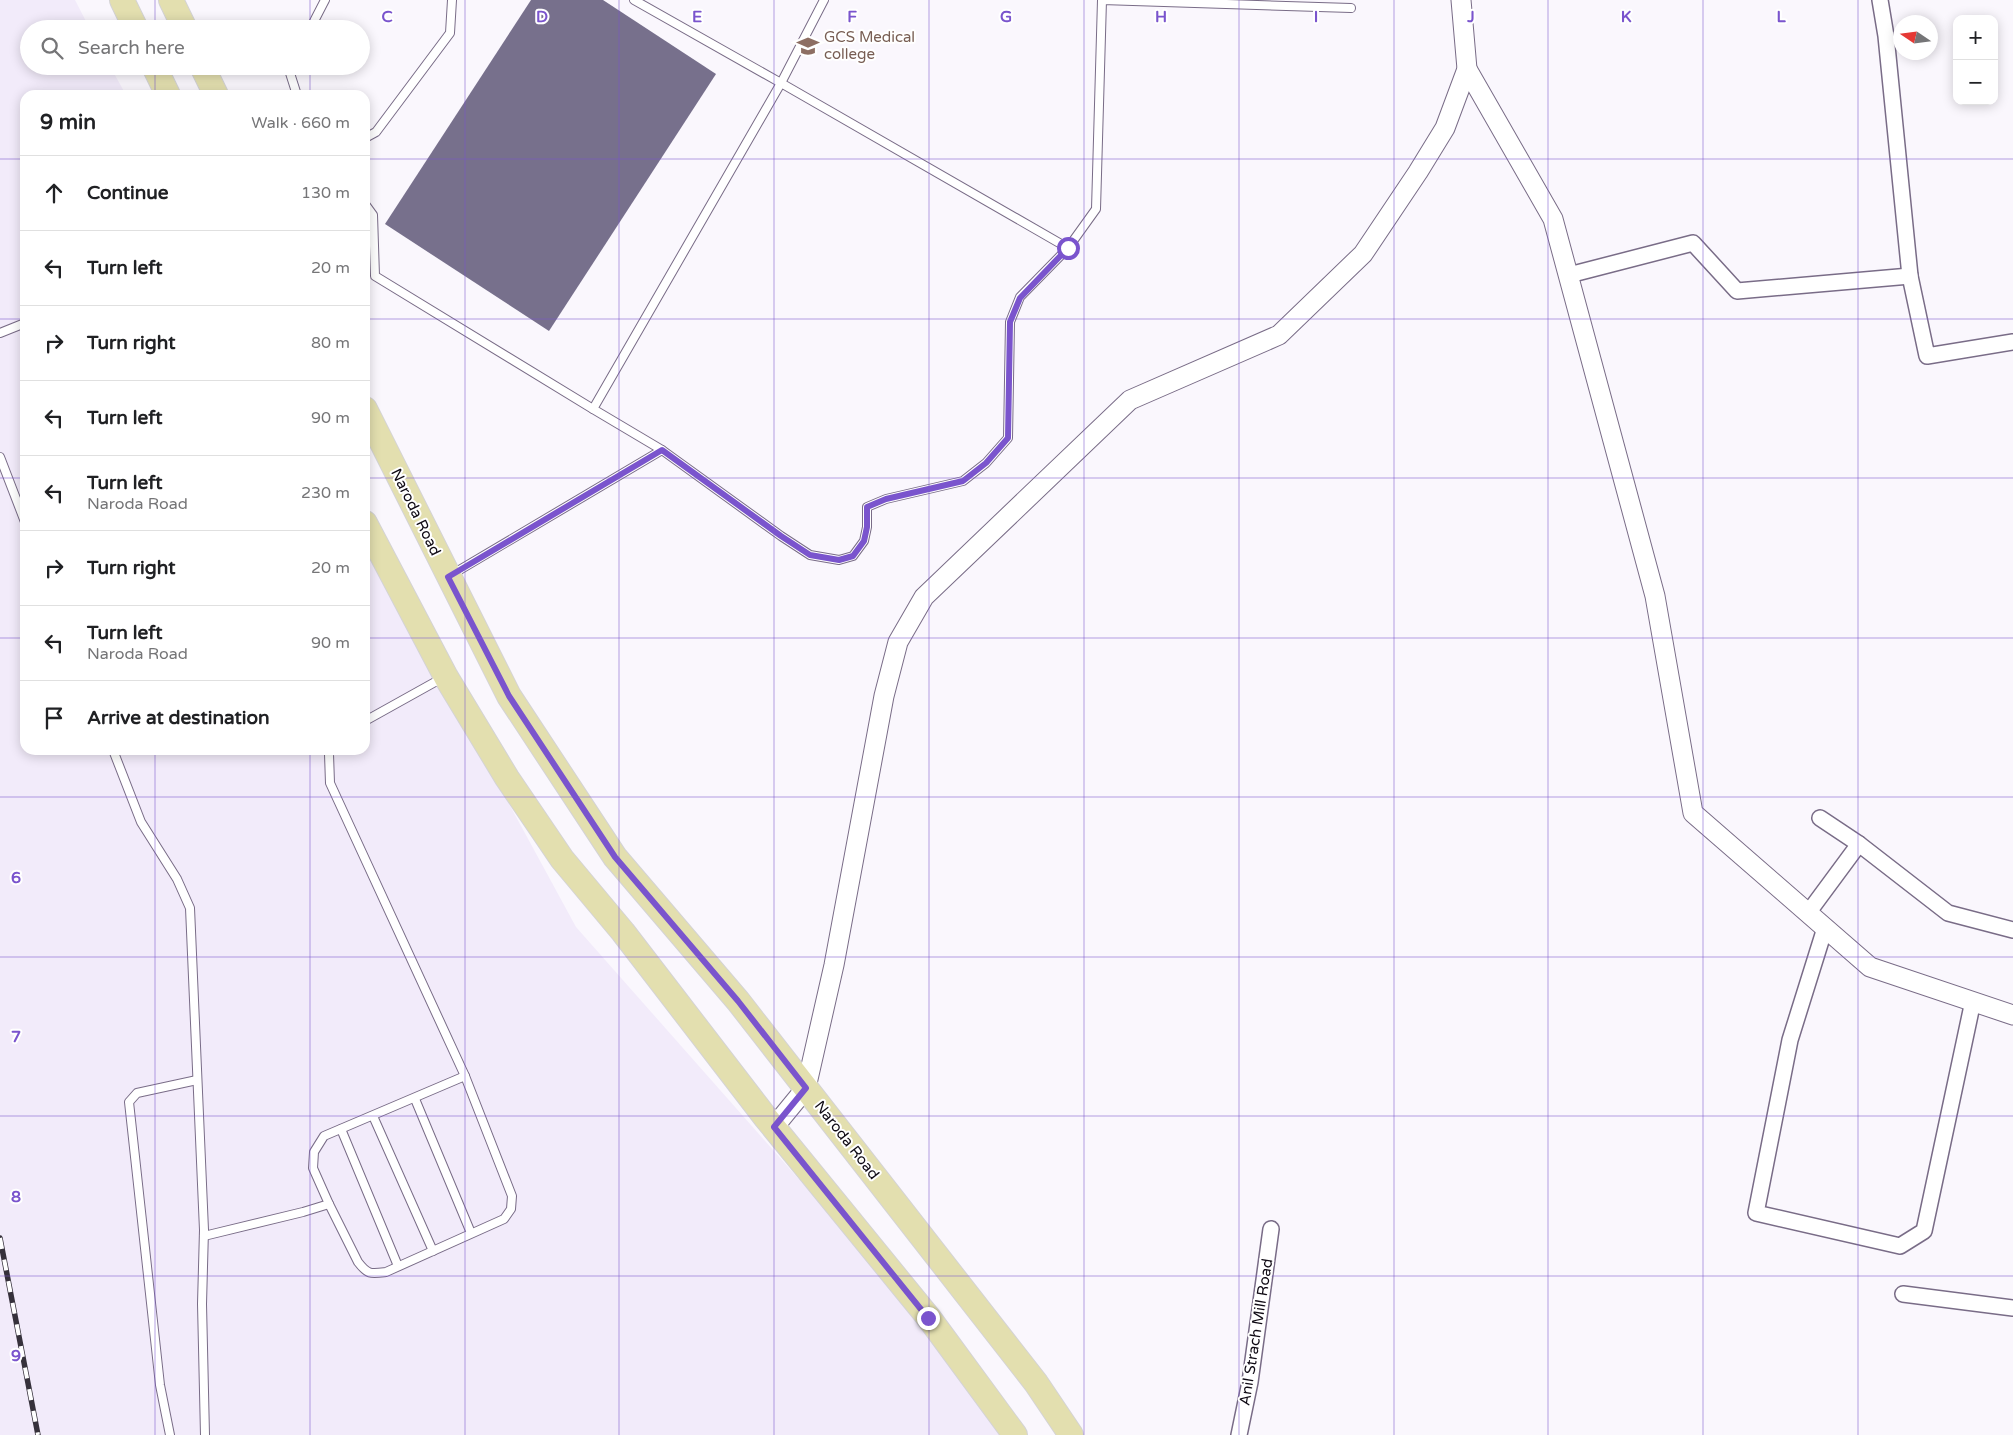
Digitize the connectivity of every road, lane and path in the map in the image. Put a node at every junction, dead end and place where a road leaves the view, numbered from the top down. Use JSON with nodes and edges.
{"nodes":[{"id":1,"x":122,"y":0,"type":"edge"},
{"id":2,"x":171,"y":0,"type":"edge"},
{"id":3,"x":325,"y":0,"type":"edge"},
{"id":4,"x":452,"y":0,"type":"edge"},
{"id":5,"x":634,"y":0,"type":"edge"},
{"id":6,"x":824,"y":0,"type":"edge"},
{"id":7,"x":1461,"y":0,"type":"edge"},
{"id":8,"x":1880,"y":0,"type":"edge"},
{"id":9,"x":1352,"y":8,"type":"dead end"},
{"id":10,"x":132,"y":20,"type":"edge"},
{"id":11,"x":181,"y":20,"type":"edge"},
{"id":12,"x":315,"y":20,"type":"edge"},
{"id":13,"x":1466,"y":69,"type":"junction"},
{"id":14,"x":158,"y":75,"type":"edge"},
{"id":15,"x":206,"y":75,"type":"edge"},
{"id":16,"x":291,"y":75,"type":"edge"},
{"id":17,"x":781,"y":83,"type":"junction"},
{"id":18,"x":166,"y":90,"type":"edge"},
{"id":19,"x":214,"y":90,"type":"edge"},
{"id":20,"x":295,"y":90,"type":"edge"},
{"id":21,"x":370,"y":135,"type":"edge"},
{"id":22,"x":370,"y":211,"type":"edge"},
{"id":23,"x":1068,"y":248,"type":"junction"},
{"id":24,"x":1569,"y":275,"type":"junction"},
{"id":25,"x":1910,"y":276,"type":"junction"},
{"id":26,"x":20,"y":325,"type":"edge"},
{"id":27,"x":0,"y":333,"type":"edge"},
{"id":28,"x":2013,"y":342,"type":"edge"},
{"id":29,"x":594,"y":409,"type":"junction"},
{"id":30,"x":370,"y":419,"type":"edge"},
{"id":31,"x":662,"y":450,"type":"junction"},
{"id":32,"x":0,"y":457,"type":"edge"},
{"id":33,"x":20,"y":509,"type":"edge"},
{"id":34,"x":370,"y":539,"type":"edge"},
{"id":35,"x":448,"y":577,"type":"junction"},
{"id":36,"x":446,"y":676,"type":"junction"},
{"id":37,"x":370,"y":718,"type":"edge"},
{"id":38,"x":115,"y":755,"type":"edge"},
{"id":39,"x":329,"y":755,"type":"edge"},
{"id":40,"x":1820,"y":818,"type":"dead end"},
{"id":41,"x":1859,"y":844,"type":"junction"},
{"id":42,"x":1808,"y":913,"type":"junction"},
{"id":43,"x":1825,"y":928,"type":"junction"},
{"id":44,"x":2013,"y":930,"type":"edge"},
{"id":45,"x":1973,"y":1001,"type":"junction"},
{"id":46,"x":2013,"y":1015,"type":"edge"},
{"id":47,"x":465,"y":1076,"type":"junction"},
{"id":48,"x":197,"y":1080,"type":"junction"},
{"id":49,"x":806,"y":1088,"type":"junction"},
{"id":50,"x":415,"y":1098,"type":"junction"},
{"id":51,"x":373,"y":1116,"type":"junction"},
{"id":52,"x":774,"y":1127,"type":"junction"},
{"id":53,"x":341,"y":1129,"type":"junction"},
{"id":54,"x":328,"y":1204,"type":"junction"},
{"id":55,"x":1271,"y":1229,"type":"dead end"},
{"id":56,"x":471,"y":1233,"type":"junction"},
{"id":57,"x":204,"y":1236,"type":"junction"},
{"id":58,"x":433,"y":1251,"type":"junction"},
{"id":59,"x":398,"y":1266,"type":"junction"},
{"id":60,"x":1902,"y":1294,"type":"dead end"},
{"id":61,"x":2013,"y":1308,"type":"edge"},
{"id":62,"x":170,"y":1435,"type":"edge"},
{"id":63,"x":205,"y":1435,"type":"edge"},
{"id":64,"x":1015,"y":1435,"type":"edge"},
{"id":65,"x":1071,"y":1435,"type":"edge"},
{"id":66,"x":1240,"y":1435,"type":"edge"}],
"edges":[{"from":1,"to":10,"type":"main road"},
{"from":2,"to":11,"type":"main road"},
{"from":3,"to":12,"type":"lane"},
{"from":4,"to":21,"type":"lane"},
{"from":5,"to":17,"type":"lane"},
{"from":6,"to":17,"type":"lane"},
{"from":7,"to":13,"type":"street"},
{"from":8,"to":25,"type":"street"},
{"from":9,"to":23,"type":"lane"},
{"from":13,"to":24,"type":"street"},
{"from":13,"to":49,"type":"street"},
{"from":14,"to":18,"type":"main road"},
{"from":15,"to":19,"type":"main road"},
{"from":16,"to":20,"type":"lane"},
{"from":17,"to":23,"type":"lane"},
{"from":17,"to":29,"type":"lane"},
{"from":22,"to":29,"type":"lane"},
{"from":23,"to":31,"type":"lane"},
{"from":24,"to":25,"type":"street"},
{"from":24,"to":42,"type":"street"},
{"from":25,"to":28,"type":"street"},
{"from":26,"to":27,"type":"lane"},
{"from":29,"to":31,"type":"lane"},
{"from":30,"to":35,"type":"main road","name":"Naroda Road"},
{"from":31,"to":35,"type":"lane"},
{"from":32,"to":33,"type":"lane"},
{"from":34,"to":36,"type":"main road"},
{"from":35,"to":49,"type":"main road","name":"Naroda Road"},
{"from":36,"to":37,"type":"lane"},
{"from":36,"to":52,"type":"main road"},
{"from":38,"to":48,"type":"lane"},
{"from":39,"to":47,"type":"lane"},
{"from":40,"to":41,"type":"street"},
{"from":41,"to":42,"type":"street"},
{"from":41,"to":44,"type":"street"},
{"from":42,"to":43,"type":"street"},
{"from":43,"to":45,"type":"street"},
{"from":43,"to":45,"type":"street"},
{"from":45,"to":46,"type":"street"},
{"from":47,"to":50,"type":"lane"},
{"from":47,"to":56,"type":"lane"},
{"from":48,"to":57,"type":"lane"},
{"from":48,"to":62,"type":"lane"},
{"from":49,"to":52,"type":"street"},
{"from":49,"to":65,"type":"main road","name":"Naroda Road"},
{"from":50,"to":51,"type":"lane"},
{"from":50,"to":56,"type":"lane"},
{"from":51,"to":53,"type":"lane"},
{"from":51,"to":58,"type":"lane"},
{"from":52,"to":64,"type":"main road"},
{"from":53,"to":54,"type":"lane"},
{"from":53,"to":59,"type":"lane"},
{"from":54,"to":57,"type":"lane"},
{"from":54,"to":59,"type":"lane"},
{"from":55,"to":66,"type":"street","name":"Anil Strach Mill Road"},
{"from":56,"to":58,"type":"lane"},
{"from":57,"to":63,"type":"lane"},
{"from":58,"to":59,"type":"lane"},
{"from":60,"to":61,"type":"street"}]}
